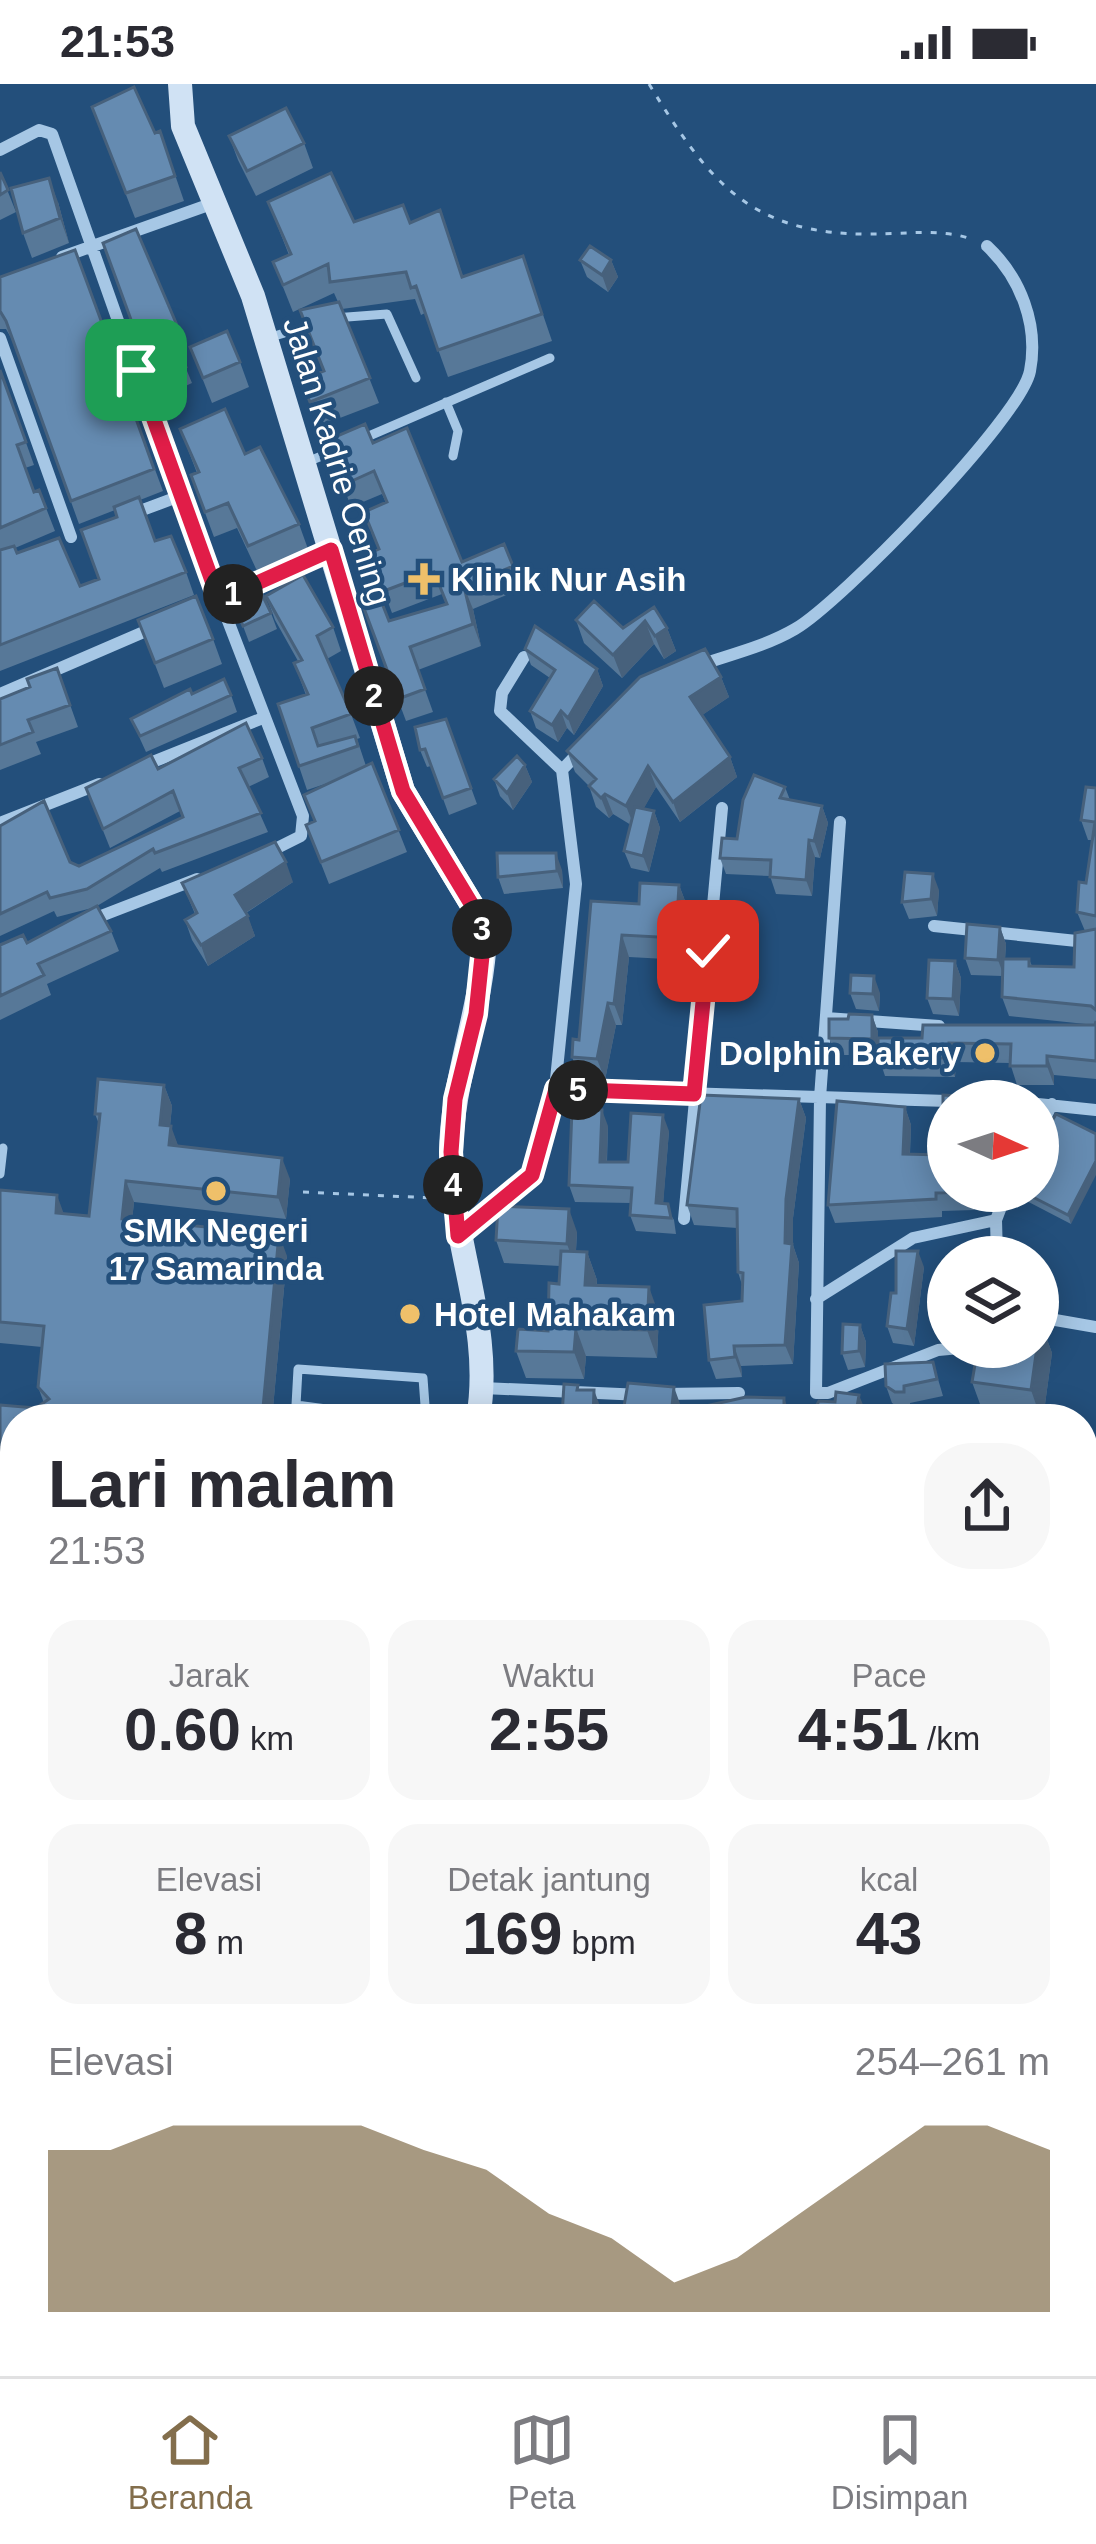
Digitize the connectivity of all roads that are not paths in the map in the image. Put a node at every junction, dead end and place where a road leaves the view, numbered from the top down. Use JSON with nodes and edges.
{"nodes":[{"id":1,"x":180,"y":84,"type":"edge"},
{"id":2,"x":0,"y":150,"type":"edge"},
{"id":3,"x":211,"y":204,"type":"junction"},
{"id":4,"x":92,"y":244,"type":"junction"},
{"id":5,"x":987,"y":246,"type":"road end"},
{"id":6,"x":55,"y":260,"type":"edge"},
{"id":7,"x":0,"y":338,"type":"edge"},
{"id":8,"x":266,"y":338,"type":"junction"},
{"id":9,"x":550,"y":358,"type":"dead end"},
{"id":10,"x":416,"y":378,"type":"dead end"},
{"id":11,"x":446,"y":403,"type":"junction"},
{"id":12,"x":453,"y":456,"type":"dead end"},
{"id":13,"x":304,"y":464,"type":"junction"},
{"id":14,"x":180,"y":496,"type":"junction"},
{"id":15,"x":115,"y":521,"type":"edge"},
{"id":16,"x":93,"y":529,"type":"edge"},
{"id":17,"x":71,"y":537,"type":"junction"},
{"id":18,"x":54,"y":545,"type":"edge"},
{"id":19,"x":331,"y":550,"type":"junction"},
{"id":20,"x":219,"y":600,"type":"junction"},
{"id":21,"x":197,"y":609,"type":"edge"},
{"id":22,"x":175,"y":619,"type":"edge"},
{"id":23,"x":524,"y":657,"type":"edge"},
{"id":24,"x":694,"y":667,"type":"edge"},
{"id":25,"x":0,"y":694,"type":"edge"},
{"id":26,"x":263,"y":718,"type":"junction"},
{"id":27,"x":591,"y":740,"type":"edge"},
{"id":28,"x":562,"y":770,"type":"junction"},
{"id":29,"x":131,"y":771,"type":"edge"},
{"id":30,"x":110,"y":779,"type":"edge"},
{"id":31,"x":722,"y":808,"type":"dead end"},
{"id":32,"x":840,"y":822,"type":"dead end"},
{"id":33,"x":0,"y":823,"type":"edge"},
{"id":34,"x":251,"y":859,"type":"edge"},
{"id":35,"x":209,"y":875,"type":"edge"},
{"id":36,"x":934,"y":926,"type":"dead end"},
{"id":37,"x":63,"y":931,"type":"edge"},
{"id":38,"x":1096,"y":943,"type":"edge"},
{"id":39,"x":826,"y":1018,"type":"junction"},
{"id":40,"x":959,"y":1028,"type":"edge"},
{"id":41,"x":556,"y":1089,"type":"junction"},
{"id":42,"x":694,"y":1094,"type":"junction"},
{"id":43,"x":820,"y":1098,"type":"junction"},
{"id":44,"x":927,"y":1101,"type":"edge"},
{"id":45,"x":1059,"y":1106,"type":"edge"},
{"id":46,"x":1096,"y":1110,"type":"edge"},
{"id":47,"x":3,"y":1148,"type":"edge"},
{"id":48,"x":0,"y":1174,"type":"edge"},
{"id":49,"x":999,"y":1212,"type":"edge"},
{"id":50,"x":684,"y":1219,"type":"edge"},
{"id":51,"x":996,"y":1220,"type":"junction"},
{"id":52,"x":458,"y":1236,"type":"junction"},
{"id":53,"x":996,"y":1236,"type":"edge"},
{"id":54,"x":816,"y":1299,"type":"junction"},
{"id":55,"x":1059,"y":1321,"type":"edge"},
{"id":56,"x":1096,"y":1327,"type":"edge"},
{"id":57,"x":927,"y":1354,"type":"edge"},
{"id":58,"x":483,"y":1388,"type":"junction"},
{"id":59,"x":739,"y":1393,"type":"edge"},
{"id":60,"x":296,"y":1404,"type":"edge"},
{"id":61,"x":425,"y":1404,"type":"edge"},
{"id":62,"x":480,"y":1404,"type":"edge"}],
"edges":[{"from":1,"to":3,"type":"main road","name":"Jalan Kadrie Oening"},
{"from":2,"to":4,"type":"street"},
{"from":3,"to":4,"type":"street"},
{"from":3,"to":8,"type":"main road","name":"Jalan Kadrie Oening"},
{"from":4,"to":6,"type":"street"},
{"from":4,"to":14,"type":"street"},
{"from":5,"to":24,"type":"street"},
{"from":7,"to":17,"type":"street"},
{"from":8,"to":10,"type":"lane"},
{"from":8,"to":13,"type":"main road","name":"Jalan Kadrie Oening"},
{"from":9,"to":11,"type":"lane"},
{"from":11,"to":12,"type":"lane"},
{"from":11,"to":13,"type":"lane"},
{"from":13,"to":19,"type":"main road","name":"Jalan Kadrie Oening"},
{"from":14,"to":15,"type":"street"},
{"from":14,"to":20,"type":"street"},
{"from":16,"to":17,"type":"street"},
{"from":17,"to":18,"type":"street"},
{"from":19,"to":20,"type":"street"},
{"from":19,"to":52,"type":"main road","name":"Jalan Kadrie Oening"},
{"from":20,"to":21,"type":"street"},
{"from":20,"to":26,"type":"street"},
{"from":22,"to":25,"type":"street"},
{"from":23,"to":28,"type":"street"},
{"from":26,"to":29,"type":"street"},
{"from":26,"to":34,"type":"street"},
{"from":27,"to":28,"type":"street"},
{"from":28,"to":41,"type":"street"},
{"from":30,"to":33,"type":"street"},
{"from":31,"to":42,"type":"street"},
{"from":32,"to":39,"type":"street"},
{"from":35,"to":37,"type":"street"},
{"from":36,"to":38,"type":"street"},
{"from":39,"to":40,"type":"street"},
{"from":39,"to":43,"type":"street"},
{"from":41,"to":42,"type":"street"},
{"from":41,"to":52,"type":"street"},
{"from":42,"to":43,"type":"street"},
{"from":42,"to":50,"type":"street"},
{"from":43,"to":44,"type":"street"},
{"from":43,"to":54,"type":"street"},
{"from":45,"to":46,"type":"street"},
{"from":47,"to":48,"type":"lane"},
{"from":49,"to":51,"type":"street"},
{"from":51,"to":53,"type":"street"},
{"from":51,"to":54,"type":"street"},
{"from":52,"to":58,"type":"main road","name":"Jalan Kadrie Oening"},
{"from":54,"to":57,"type":"street"},
{"from":55,"to":56,"type":"street"},
{"from":58,"to":59,"type":"street"},
{"from":58,"to":62,"type":"main road","name":"Jalan Kadrie Oening"},
{"from":60,"to":61,"type":"lane"}]}
